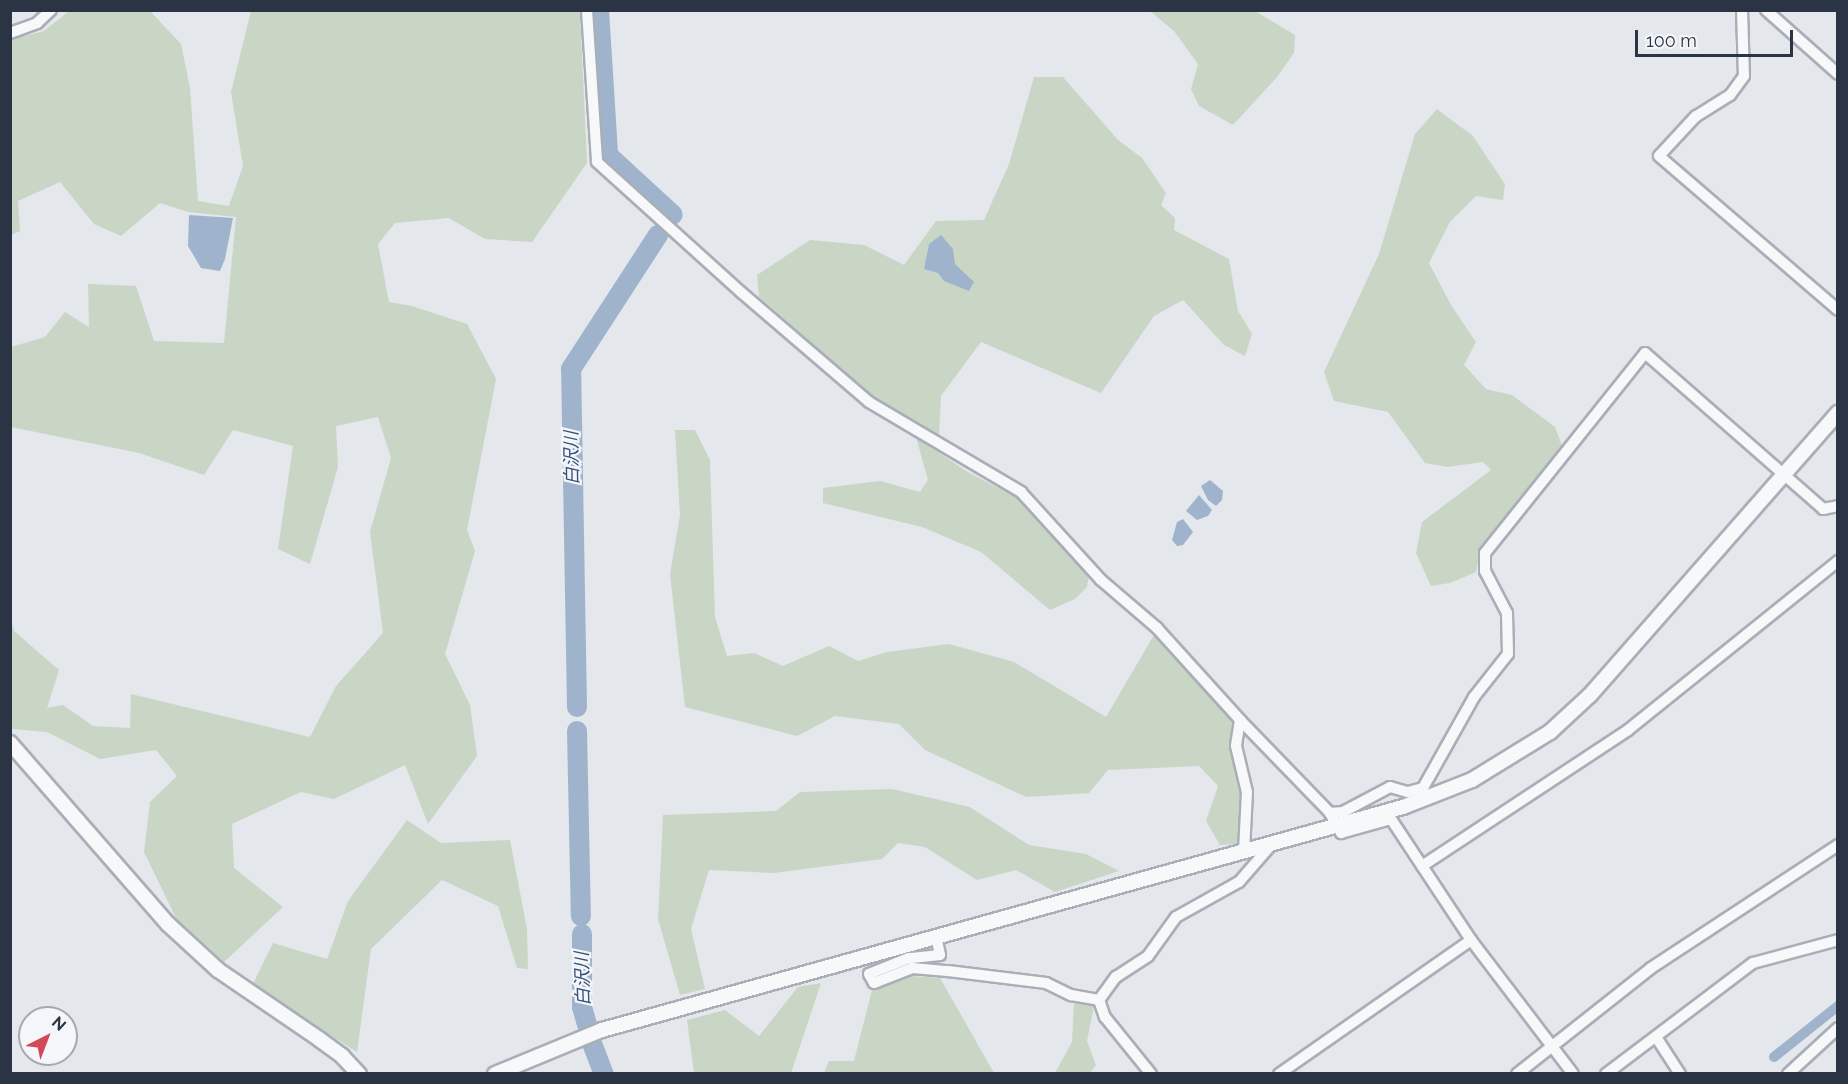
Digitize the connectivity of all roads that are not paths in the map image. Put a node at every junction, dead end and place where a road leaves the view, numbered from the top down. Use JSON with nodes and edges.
{"nodes":[{"id":1,"x":51,"y":10,"type":"edge"},
{"id":2,"x":587,"y":10,"type":"edge"},
{"id":3,"x":1742,"y":10,"type":"edge"},
{"id":4,"x":1766,"y":10,"type":"edge"},
{"id":5,"x":10,"y":33,"type":"edge"},
{"id":6,"x":1838,"y":74,"type":"edge"},
{"id":7,"x":1838,"y":310,"type":"edge"},
{"id":8,"x":1838,"y":413,"type":"edge"},
{"id":9,"x":1784,"y":474,"type":"junction"},
{"id":10,"x":1838,"y":506,"type":"edge"},
{"id":11,"x":1838,"y":561,"type":"edge"},
{"id":12,"x":1240,"y":720,"type":"junction"},
{"id":13,"x":10,"y":742,"type":"edge"},
{"id":14,"x":1330,"y":813,"type":"junction"},
{"id":15,"x":1338,"y":825,"type":"junction"},
{"id":16,"x":1272,"y":843,"type":"junction"},
{"id":17,"x":1838,"y":845,"type":"edge"},
{"id":18,"x":1244,"y":851,"type":"junction"},
{"id":19,"x":1422,"y":866,"type":"junction"},
{"id":20,"x":936,"y":936,"type":"junction"},
{"id":21,"x":1471,"y":940,"type":"junction"},
{"id":22,"x":1838,"y":940,"type":"edge"},
{"id":23,"x":1099,"y":1000,"type":"junction"},
{"id":24,"x":1838,"y":1028,"type":"edge"},
{"id":25,"x":1656,"y":1037,"type":"junction"},
{"id":26,"x":1552,"y":1046,"type":"junction"},
{"id":27,"x":359,"y":1074,"type":"edge"},
{"id":28,"x":495,"y":1074,"type":"edge"},
{"id":29,"x":1151,"y":1074,"type":"edge"},
{"id":30,"x":1279,"y":1074,"type":"edge"},
{"id":31,"x":1517,"y":1074,"type":"edge"},
{"id":32,"x":1573,"y":1074,"type":"edge"},
{"id":33,"x":1606,"y":1074,"type":"edge"},
{"id":34,"x":1680,"y":1074,"type":"edge"},
{"id":35,"x":1788,"y":1074,"type":"edge"}],
"edges":[{"from":1,"to":5,"type":"street"},
{"from":2,"to":12,"type":"street"},
{"from":3,"to":7,"type":"street"},
{"from":4,"to":6,"type":"street"},
{"from":8,"to":9,"type":"street"},
{"from":9,"to":10,"type":"street"},
{"from":9,"to":14,"type":"street"},
{"from":9,"to":15,"type":"street"},
{"from":11,"to":19,"type":"street"},
{"from":12,"to":14,"type":"street"},
{"from":12,"to":18,"type":"street"},
{"from":13,"to":27,"type":"street"},
{"from":14,"to":15,"type":"street"},
{"from":15,"to":16,"type":"street"},
{"from":15,"to":19,"type":"street"},
{"from":16,"to":18,"type":"street"},
{"from":16,"to":23,"type":"street"},
{"from":17,"to":26,"type":"street"},
{"from":18,"to":20,"type":"street"},
{"from":19,"to":21,"type":"street"},
{"from":20,"to":23,"type":"street"},
{"from":20,"to":28,"type":"street"},
{"from":21,"to":26,"type":"street"},
{"from":21,"to":30,"type":"street"},
{"from":22,"to":25,"type":"street"},
{"from":23,"to":29,"type":"street"},
{"from":24,"to":35,"type":"street"},
{"from":25,"to":33,"type":"street"},
{"from":25,"to":34,"type":"street"},
{"from":26,"to":31,"type":"street"},
{"from":26,"to":32,"type":"street"}]}
